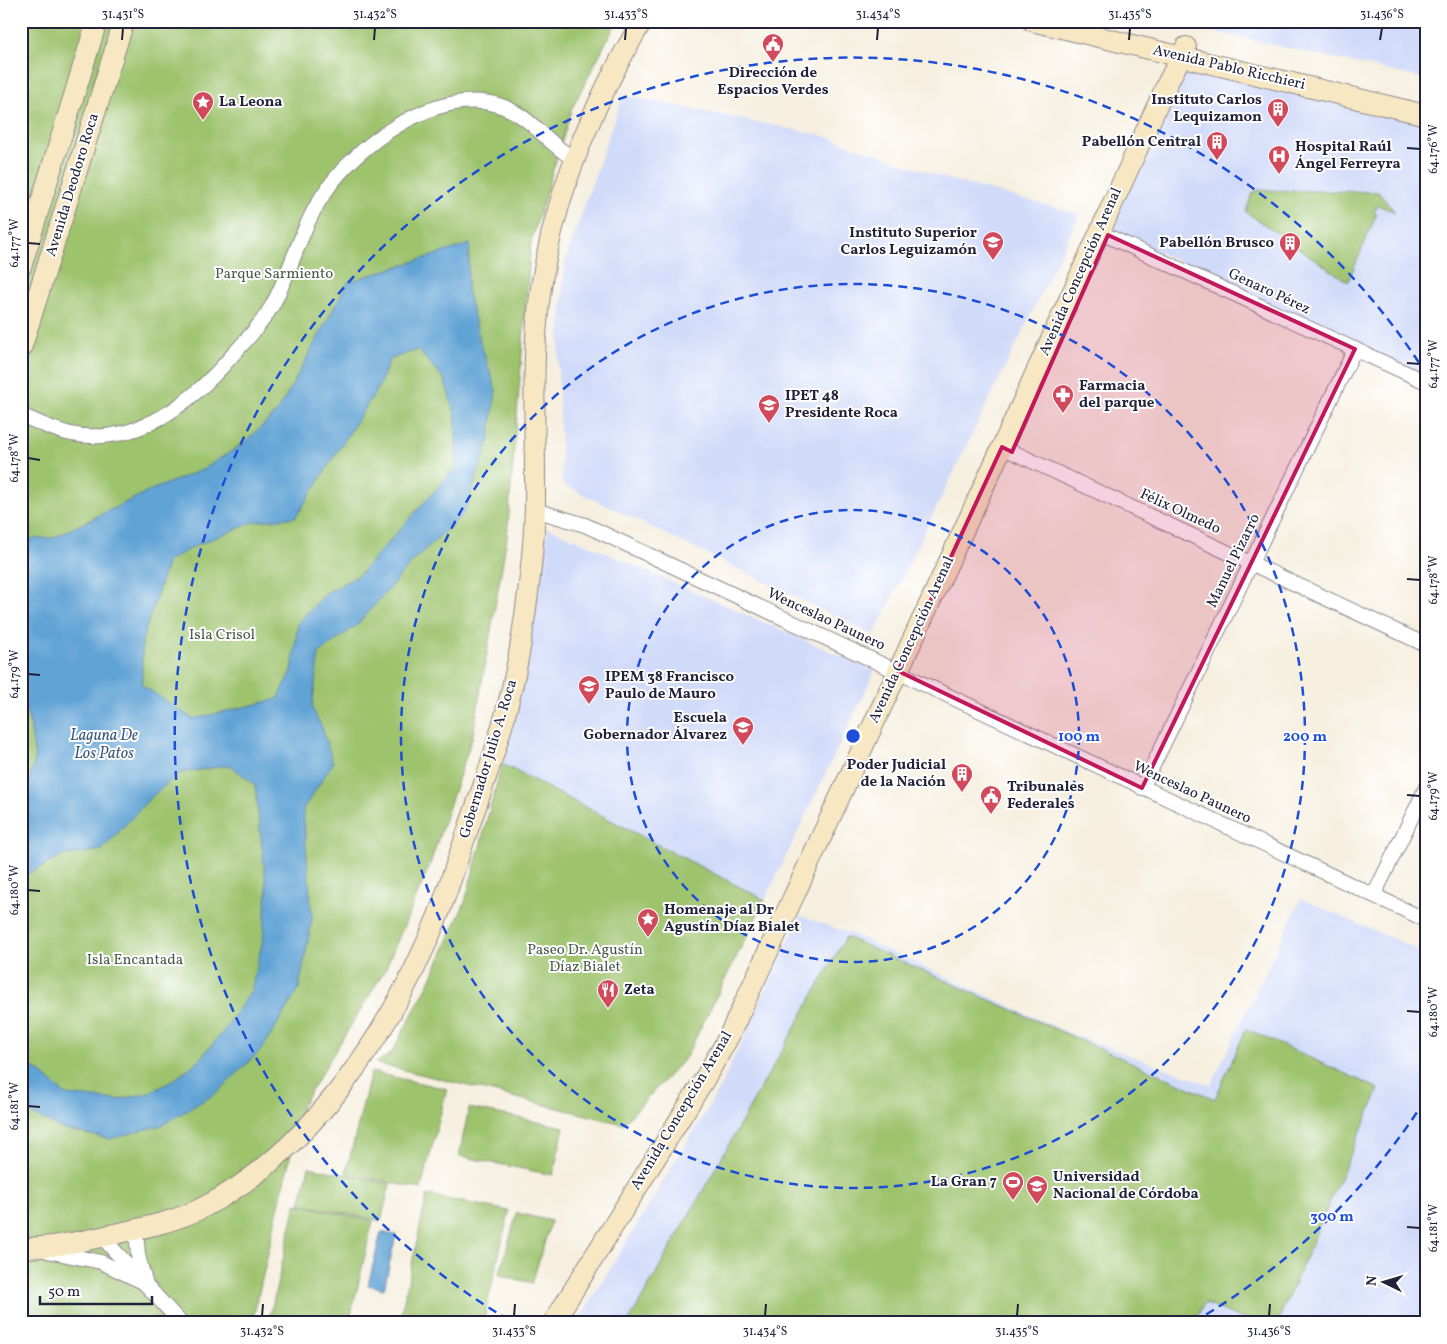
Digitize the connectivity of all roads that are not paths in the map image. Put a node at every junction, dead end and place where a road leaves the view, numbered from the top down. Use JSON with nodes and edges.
{"nodes":[{"id":1,"x":97,"y":21,"type":"edge"},
{"id":2,"x":124,"y":21,"type":"edge"},
{"id":3,"x":642,"y":21,"type":"edge"},
{"id":4,"x":1032,"y":21,"type":"edge"},
{"id":5,"x":1082,"y":21,"type":"edge"},
{"id":6,"x":1188,"y":53,"type":"junction"},
{"id":7,"x":1426,"y":105,"type":"edge"},
{"id":8,"x":1426,"y":115,"type":"edge"},
{"id":9,"x":574,"y":159,"type":"junction"},
{"id":10,"x":1103,"y":233,"type":"junction"},
{"id":11,"x":21,"y":267,"type":"edge"},
{"id":12,"x":21,"y":349,"type":"edge"},
{"id":13,"x":1355,"y":349,"type":"junction"},
{"id":14,"x":1426,"y":382,"type":"edge"},
{"id":15,"x":21,"y":415,"type":"edge"},
{"id":16,"x":1007,"y":450,"type":"junction"},
{"id":17,"x":535,"y":510,"type":"junction"},
{"id":18,"x":1251,"y":562,"type":"junction"},
{"id":19,"x":1426,"y":645,"type":"edge"},
{"id":20,"x":903,"y":675,"type":"junction"},
{"id":21,"x":1142,"y":788,"type":"junction"},
{"id":22,"x":1426,"y":788,"type":"edge"},
{"id":23,"x":1374,"y":895,"type":"junction"},
{"id":24,"x":1426,"y":920,"type":"edge"},
{"id":25,"x":136,"y":1229,"type":"junction"},
{"id":26,"x":102,"y":1237,"type":"junction"},
{"id":27,"x":24,"y":1248,"type":"edge"},
{"id":28,"x":145,"y":1283,"type":"junction"},
{"id":29,"x":181,"y":1323,"type":"edge"},
{"id":30,"x":553,"y":1323,"type":"edge"},
{"id":31,"x":566,"y":1323,"type":"edge"}],
"edges":[{"from":1,"to":11,"type":"main road","name":"Avenida Deodoro Roca"},
{"from":2,"to":12,"type":"main road","name":"Avenida Deodoro Roca"},
{"from":3,"to":9,"type":"main road","name":"Gobernador Julio A. Roca"},
{"from":4,"to":6,"type":"main road","name":"Avenida Pablo Ricchieri"},
{"from":5,"to":6,"type":"main road","name":"Avenida Pablo Ricchieri"},
{"from":6,"to":7,"type":"main road","name":"Avenida Pablo Ricchieri"},
{"from":6,"to":8,"type":"main road","name":"Avenida Pablo Ricchieri"},
{"from":6,"to":10,"type":"main road","name":"Avenida Concepción Arenal"},
{"from":9,"to":15,"type":"street"},
{"from":9,"to":17,"type":"main road","name":"Gobernador Julio A. Roca"},
{"from":10,"to":13,"type":"street","name":"Genaro Pérez"},
{"from":10,"to":16,"type":"main road","name":"Avenida Concepción Arenal"},
{"from":13,"to":14,"type":"street","name":"Genaro Pérez"},
{"from":13,"to":18,"type":"street","name":"Manuel Pizarro"},
{"from":16,"to":18,"type":"street","name":"Félix Olmedo"},
{"from":16,"to":20,"type":"main road","name":"Avenida Concepción Arenal"},
{"from":17,"to":20,"type":"street","name":"Wenceslao Paunero"},
{"from":17,"to":25,"type":"main road","name":"Gobernador Julio A. Roca"},
{"from":18,"to":19,"type":"street","name":"Félix Olmedo"},
{"from":18,"to":21,"type":"street","name":"Manuel Pizarro"},
{"from":20,"to":21,"type":"street","name":"Wenceslao Paunero"},
{"from":20,"to":30,"type":"main road","name":"Avenida Concepción Arenal"},
{"from":20,"to":31,"type":"main road","name":"Avenida Concepción Arenal"},
{"from":21,"to":23,"type":"street","name":"Wenceslao Paunero"},
{"from":22,"to":23,"type":"street"},
{"from":23,"to":24,"type":"street","name":"Wenceslao Paunero"},
{"from":25,"to":26,"type":"main road","name":"Gobernador Julio A. Roca"},
{"from":25,"to":28,"type":"street"},
{"from":26,"to":27,"type":"main road","name":"Gobernador Julio A. Roca"},
{"from":26,"to":28,"type":"street"},
{"from":27,"to":28,"type":"street"},
{"from":28,"to":29,"type":"street"}]}
